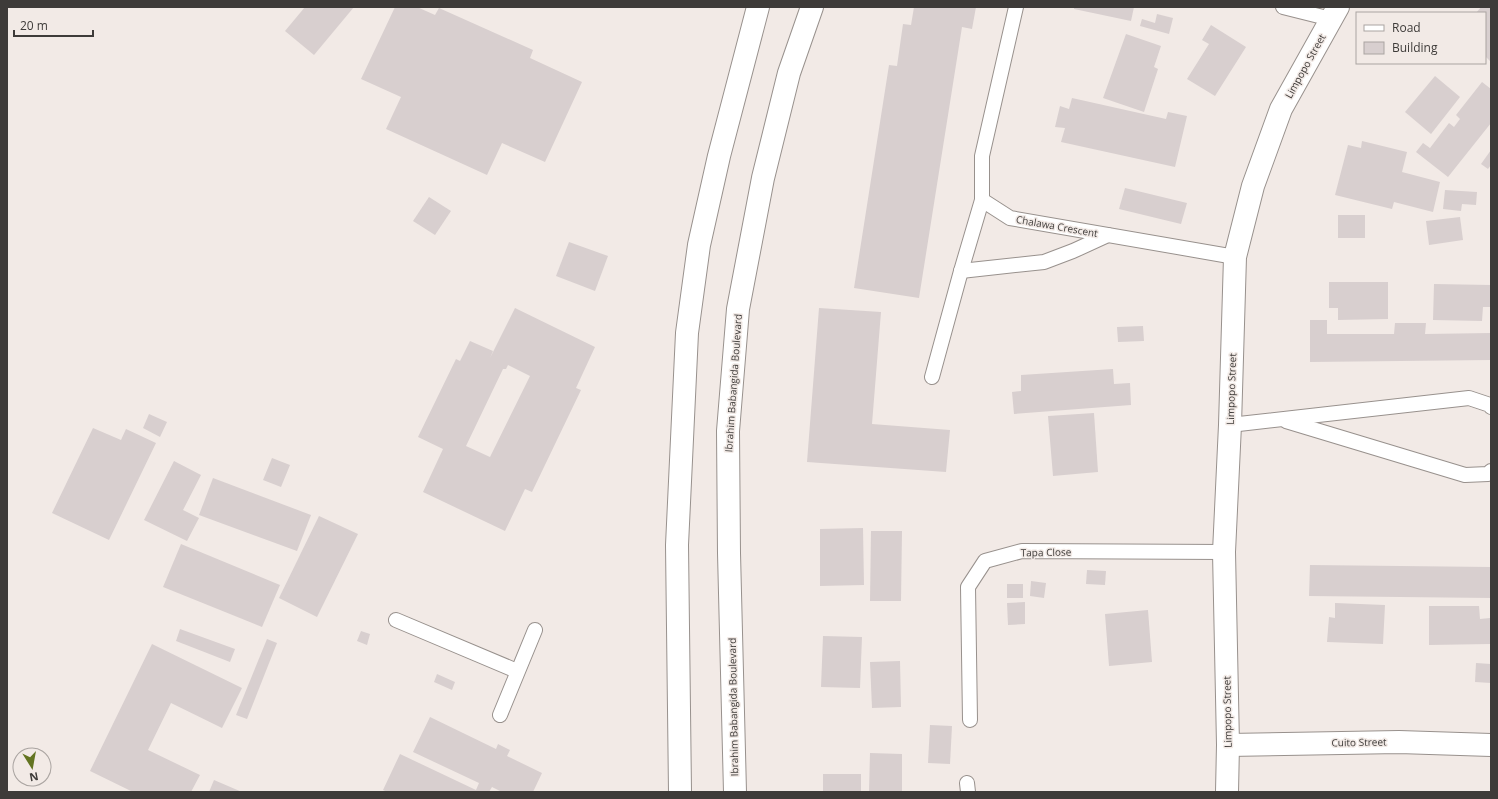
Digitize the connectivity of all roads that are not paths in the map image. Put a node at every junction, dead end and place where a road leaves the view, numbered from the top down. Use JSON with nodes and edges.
{"nodes":[{"id":1,"x":758,"y":7,"type":"edge"},
{"id":2,"x":812,"y":7,"type":"edge"},
{"id":3,"x":1016,"y":7,"type":"edge"},
{"id":4,"x":1283,"y":7,"type":"edge"},
{"id":5,"x":1334,"y":13,"type":"edge"},
{"id":6,"x":982,"y":200,"type":"junction"},
{"id":7,"x":1108,"y":235,"type":"junction"},
{"id":8,"x":1235,"y":257,"type":"junction"},
{"id":9,"x":961,"y":271,"type":"junction"},
{"id":10,"x":932,"y":377,"type":"dead end"},
{"id":11,"x":1491,"y":407,"type":"edge"},
{"id":12,"x":1281,"y":419,"type":"junction"},
{"id":13,"x":1230,"y":425,"type":"junction"},
{"id":14,"x":1491,"y":472,"type":"edge"},
{"id":15,"x":1224,"y":552,"type":"junction"},
{"id":16,"x":396,"y":620,"type":"dead end"},
{"id":17,"x":535,"y":630,"type":"dead end"},
{"id":18,"x":517,"y":671,"type":"junction"},
{"id":19,"x":500,"y":715,"type":"dead end"},
{"id":20,"x":970,"y":720,"type":"dead end"},
{"id":21,"x":1228,"y":745,"type":"junction"},
{"id":22,"x":1491,"y":745,"type":"edge"},
{"id":23,"x":680,"y":792,"type":"edge"},
{"id":24,"x":735,"y":792,"type":"edge"},
{"id":25,"x":1227,"y":792,"type":"edge"}],
"edges":[{"from":1,"to":23,"type":"street"},
{"from":2,"to":24,"type":"street","name":"Ibrahim Babangida Boulevard"},
{"from":3,"to":6,"type":"lane"},
{"from":4,"to":5,"type":"lane"},
{"from":5,"to":8,"type":"street","name":"Limpopo Street"},
{"from":6,"to":7,"type":"lane","name":"Chalawa Crescent"},
{"from":6,"to":9,"type":"lane"},
{"from":7,"to":8,"type":"lane","name":"Chalawa Crescent"},
{"from":7,"to":9,"type":"lane"},
{"from":8,"to":13,"type":"street","name":"Limpopo Street"},
{"from":9,"to":10,"type":"lane"},
{"from":11,"to":12,"type":"lane"},
{"from":12,"to":13,"type":"lane"},
{"from":12,"to":14,"type":"lane"},
{"from":13,"to":15,"type":"street","name":"Limpopo Street"},
{"from":15,"to":20,"type":"lane","name":"Tapa Close"},
{"from":15,"to":21,"type":"street","name":"Limpopo Street"},
{"from":16,"to":18,"type":"lane"},
{"from":17,"to":18,"type":"lane"},
{"from":18,"to":19,"type":"lane"},
{"from":21,"to":22,"type":"street","name":"Cuito Street"},
{"from":21,"to":25,"type":"street","name":"Limpopo Street"}]}
